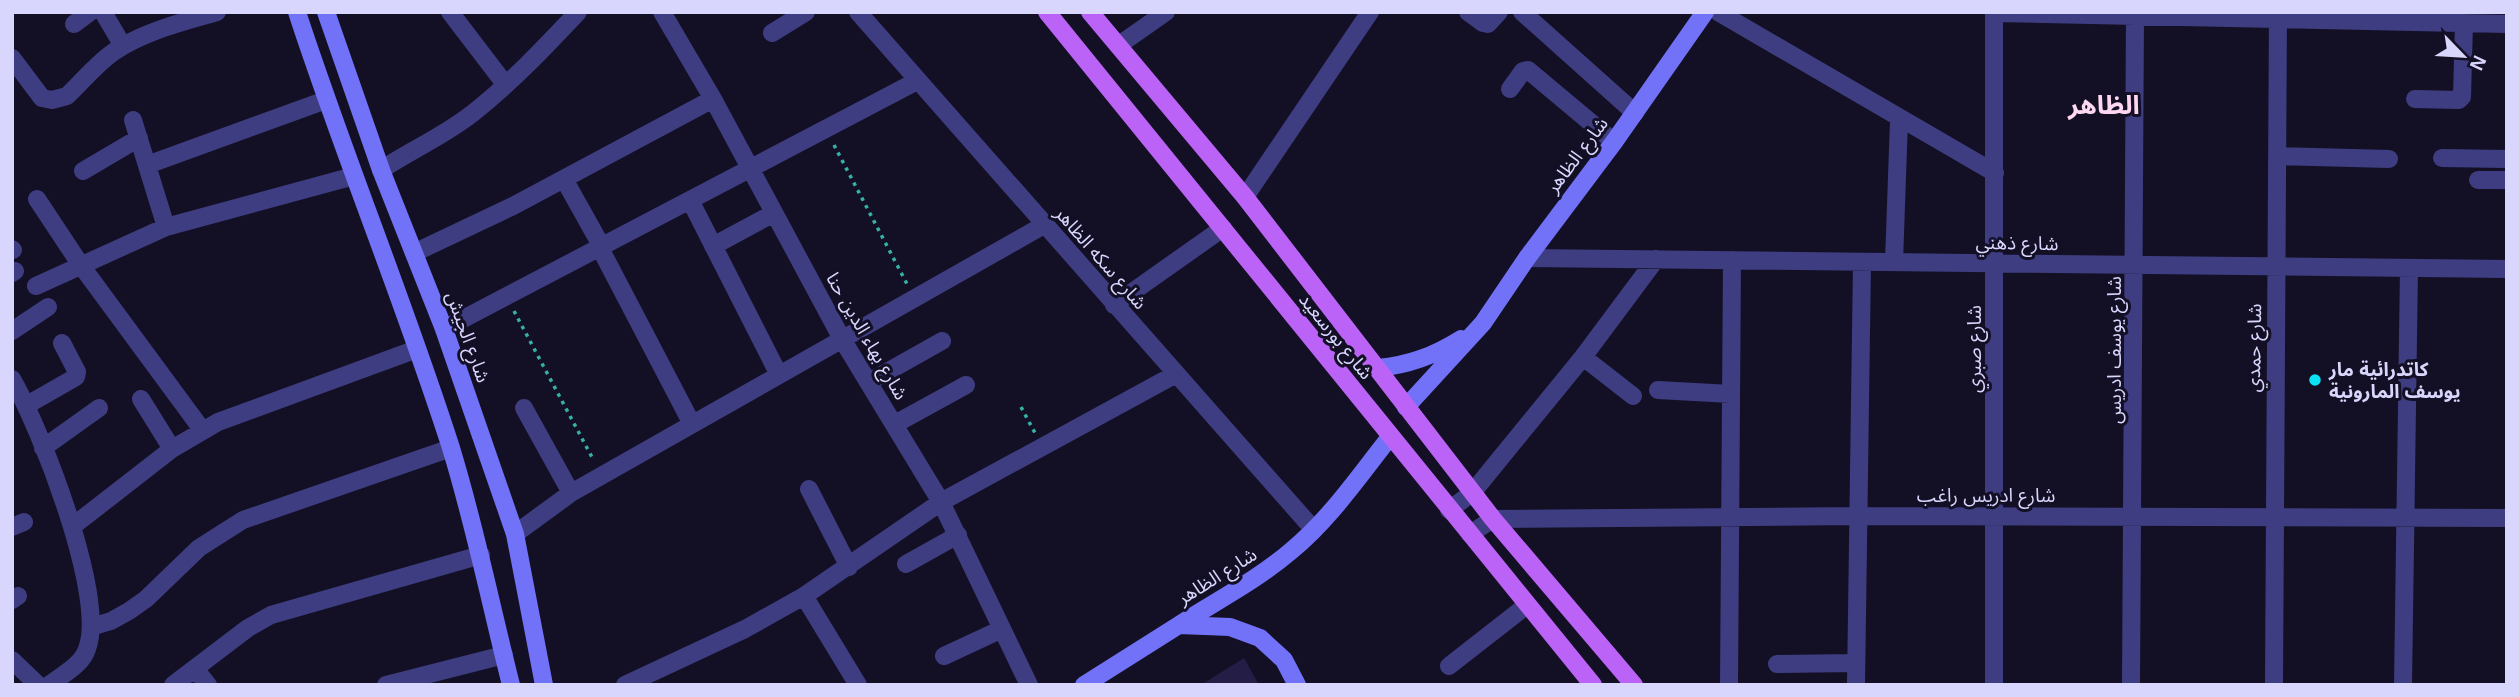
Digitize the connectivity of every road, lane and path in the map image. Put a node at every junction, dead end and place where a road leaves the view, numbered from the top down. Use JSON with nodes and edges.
{"nodes":[{"id":1,"x":90,"y":12,"type":"edge"},
{"id":2,"x":103,"y":12,"type":"edge"},
{"id":3,"x":217,"y":12,"type":"edge"},
{"id":4,"x":297,"y":12,"type":"edge"},
{"id":5,"x":326,"y":12,"type":"edge"},
{"id":6,"x":450,"y":12,"type":"edge"},
{"id":7,"x":662,"y":12,"type":"edge"},
{"id":8,"x":806,"y":12,"type":"edge"},
{"id":9,"x":858,"y":12,"type":"edge"},
{"id":10,"x":1047,"y":12,"type":"edge"},
{"id":11,"x":1090,"y":12,"type":"edge"},
{"id":12,"x":1166,"y":12,"type":"edge"},
{"id":13,"x":1370,"y":12,"type":"edge"},
{"id":14,"x":1468,"y":12,"type":"edge"},
{"id":15,"x":1499,"y":12,"type":"edge"},
{"id":16,"x":1522,"y":12,"type":"edge"},
{"id":17,"x":1704,"y":12,"type":"edge"},
{"id":18,"x":1718,"y":12,"type":"edge"},
{"id":19,"x":1994,"y":12,"type":"edge"},
{"id":20,"x":2107,"y":14,"type":"edge"},
{"id":21,"x":567,"y":16,"type":"edge"},
{"id":22,"x":2135,"y":16,"type":"junction"},
{"id":23,"x":2278,"y":16,"type":"edge"},
{"id":24,"x":2464,"y":23,"type":"junction"},
{"id":25,"x":74,"y":24,"type":"dead end"},
{"id":26,"x":2507,"y":24,"type":"edge"},
{"id":27,"x":772,"y":33,"type":"dead end"},
{"id":28,"x":1119,"y":45,"type":"junction"},
{"id":29,"x":123,"y":46,"type":"junction"},
{"id":30,"x":14,"y":64,"type":"edge"},
{"id":31,"x":917,"y":81,"type":"junction"},
{"id":32,"x":505,"y":84,"type":"junction"},
{"id":33,"x":1510,"y":89,"type":"dead end"},
{"id":34,"x":713,"y":99,"type":"junction"},
{"id":35,"x":2415,"y":99,"type":"dead end"},
{"id":36,"x":326,"y":100,"type":"junction"},
{"id":37,"x":1635,"y":113,"type":"junction"},
{"id":38,"x":133,"y":120,"type":"dead end"},
{"id":39,"x":1899,"y":120,"type":"junction"},
{"id":40,"x":825,"y":128,"type":"junction"},
{"id":41,"x":139,"y":138,"type":"junction"},
{"id":42,"x":1614,"y":142,"type":"junction"},
{"id":43,"x":2277,"y":156,"type":"junction"},
{"id":44,"x":2442,"y":158,"type":"dead end"},
{"id":45,"x":2389,"y":159,"type":"dead end"},
{"id":46,"x":2507,"y":159,"type":"edge"},
{"id":47,"x":147,"y":165,"type":"junction"},
{"id":48,"x":749,"y":168,"type":"junction"},
{"id":49,"x":381,"y":170,"type":"junction"},
{"id":50,"x":83,"y":171,"type":"dead end"},
{"id":51,"x":1994,"y":173,"type":"junction"},
{"id":52,"x":354,"y":176,"type":"junction"},
{"id":53,"x":564,"y":179,"type":"junction"},
{"id":54,"x":2478,"y":180,"type":"dead end"},
{"id":55,"x":2507,"y":180,"type":"edge"},
{"id":56,"x":1245,"y":197,"type":"junction"},
{"id":57,"x":37,"y":198,"type":"dead end"},
{"id":58,"x":690,"y":200,"type":"junction"},
{"id":59,"x":774,"y":213,"type":"junction"},
{"id":60,"x":1044,"y":225,"type":"junction"},
{"id":61,"x":166,"y":227,"type":"junction"},
{"id":62,"x":1223,"y":228,"type":"junction"},
{"id":63,"x":713,"y":246,"type":"junction"},
{"id":64,"x":601,"y":248,"type":"junction"},
{"id":65,"x":414,"y":253,"type":"junction"},
{"id":66,"x":1527,"y":258,"type":"junction"},
{"id":67,"x":1656,"y":259,"type":"junction"},
{"id":68,"x":1732,"y":260,"type":"junction"},
{"id":69,"x":1862,"y":262,"type":"junction"},
{"id":70,"x":1894,"y":262,"type":"junction"},
{"id":71,"x":1995,"y":263,"type":"junction"},
{"id":72,"x":80,"y":264,"type":"junction"},
{"id":73,"x":2135,"y":265,"type":"junction"},
{"id":74,"x":2276,"y":267,"type":"junction"},
{"id":75,"x":2409,"y":268,"type":"junction"},
{"id":76,"x":2507,"y":269,"type":"edge"},
{"id":77,"x":36,"y":286,"type":"dead end"},
{"id":78,"x":506,"y":296,"type":"junction"},
{"id":79,"x":914,"y":298,"type":"junction"},
{"id":80,"x":1114,"y":305,"type":"junction"},
{"id":81,"x":48,"y":307,"type":"dead end"},
{"id":82,"x":1483,"y":323,"type":"junction"},
{"id":83,"x":444,"y":329,"type":"junction"},
{"id":84,"x":12,"y":331,"type":"edge"},
{"id":85,"x":842,"y":339,"type":"junction"},
{"id":86,"x":942,"y":341,"type":"dead end"},
{"id":87,"x":62,"y":343,"type":"dead end"},
{"id":88,"x":417,"y":349,"type":"junction"},
{"id":89,"x":1583,"y":357,"type":"junction"},
{"id":90,"x":1378,"y":368,"type":"junction"},
{"id":91,"x":1175,"y":374,"type":"junction"},
{"id":92,"x":779,"y":375,"type":"junction"},
{"id":93,"x":12,"y":379,"type":"edge"},
{"id":94,"x":869,"y":382,"type":"junction"},
{"id":95,"x":966,"y":385,"type":"dead end"},
{"id":96,"x":1658,"y":390,"type":"dead end"},
{"id":97,"x":1731,"y":394,"type":"junction"},
{"id":98,"x":1633,"y":396,"type":"dead end"},
{"id":99,"x":141,"y":399,"type":"dead end"},
{"id":100,"x":27,"y":405,"type":"junction"},
{"id":101,"x":1406,"y":407,"type":"junction"},
{"id":102,"x":99,"y":408,"type":"dead end"},
{"id":103,"x":524,"y":408,"type":"dead end"},
{"id":104,"x":1021,"y":408,"type":"dead end"},
{"id":105,"x":692,"y":424,"type":"junction"},
{"id":106,"x":895,"y":424,"type":"junction"},
{"id":107,"x":202,"y":431,"type":"junction"},
{"id":108,"x":1390,"y":438,"type":"junction"},
{"id":109,"x":1042,"y":447,"type":"junction"},
{"id":110,"x":43,"y":448,"type":"junction"},
{"id":111,"x":451,"y":448,"type":"junction"},
{"id":112,"x":172,"y":449,"type":"junction"},
{"id":113,"x":602,"y":475,"type":"junction"},
{"id":114,"x":810,"y":489,"type":"dead end"},
{"id":115,"x":571,"y":493,"type":"junction"},
{"id":116,"x":1472,"y":493,"type":"junction"},
{"id":117,"x":941,"y":502,"type":"junction"},
{"id":118,"x":1449,"y":510,"type":"junction"},
{"id":119,"x":1858,"y":516,"type":"junction"},
{"id":120,"x":1996,"y":516,"type":"junction"},
{"id":121,"x":2273,"y":516,"type":"junction"},
{"id":122,"x":1731,"y":517,"type":"junction"},
{"id":123,"x":2133,"y":517,"type":"junction"},
{"id":124,"x":2405,"y":518,"type":"junction"},
{"id":125,"x":1493,"y":519,"type":"junction"},
{"id":126,"x":2507,"y":519,"type":"edge"},
{"id":127,"x":72,"y":526,"type":"junction"},
{"id":128,"x":1314,"y":530,"type":"junction"},
{"id":129,"x":515,"y":534,"type":"junction"},
{"id":130,"x":1470,"y":534,"type":"junction"},
{"id":131,"x":958,"y":535,"type":"junction"},
{"id":132,"x":481,"y":555,"type":"junction"},
{"id":133,"x":906,"y":564,"type":"dead end"},
{"id":134,"x":849,"y":567,"type":"junction"},
{"id":135,"x":804,"y":596,"type":"junction"},
{"id":136,"x":1527,"y":605,"type":"junction"},
{"id":137,"x":1179,"y":625,"type":"junction"},
{"id":138,"x":91,"y":627,"type":"junction"},
{"id":139,"x":1002,"y":629,"type":"junction"},
{"id":140,"x":504,"y":655,"type":"junction"},
{"id":141,"x":943,"y":656,"type":"dead end"},
{"id":142,"x":12,"y":660,"type":"edge"},
{"id":143,"x":1856,"y":663,"type":"junction"},
{"id":144,"x":1777,"y":664,"type":"dead end"},
{"id":145,"x":1449,"y":666,"type":"dead end"},
{"id":146,"x":195,"y":669,"type":"junction"},
{"id":147,"x":38,"y":685,"type":"edge"},
{"id":148,"x":49,"y":685,"type":"edge"},
{"id":149,"x":173,"y":685,"type":"edge"},
{"id":150,"x":208,"y":685,"type":"edge"},
{"id":151,"x":386,"y":685,"type":"edge"},
{"id":152,"x":511,"y":685,"type":"edge"},
{"id":153,"x":544,"y":685,"type":"edge"},
{"id":154,"x":625,"y":685,"type":"edge"},
{"id":155,"x":858,"y":685,"type":"edge"},
{"id":156,"x":1029,"y":685,"type":"edge"},
{"id":157,"x":1084,"y":685,"type":"edge"},
{"id":158,"x":1297,"y":685,"type":"edge"},
{"id":159,"x":1593,"y":685,"type":"edge"},
{"id":160,"x":1634,"y":685,"type":"edge"},
{"id":161,"x":1729,"y":685,"type":"edge"},
{"id":162,"x":1856,"y":685,"type":"edge"},
{"id":163,"x":1994,"y":685,"type":"edge"},
{"id":164,"x":2131,"y":685,"type":"edge"},
{"id":165,"x":2274,"y":685,"type":"edge"},
{"id":166,"x":2403,"y":685,"type":"edge"}],
"edges":[{"from":1,"to":25,"type":"street"},
{"from":2,"to":29,"type":"street"},
{"from":3,"to":29,"type":"street"},
{"from":4,"to":36,"type":"main road"},
{"from":5,"to":49,"type":"main road","name":"شارع الجيش"},
{"from":6,"to":32,"type":"street"},
{"from":7,"to":34,"type":"street","name":"شارع بهاء الدين حنا"},
{"from":8,"to":27,"type":"street"},
{"from":9,"to":31,"type":"street","name":"شارع سكه الظاهر"},
{"from":10,"to":62,"type":"main road","name":"شارع بورسعيد"},
{"from":11,"to":28,"type":"main road","name":"شارع بورسعيد"},
{"from":12,"to":28,"type":"street"},
{"from":13,"to":56,"type":"street"},
{"from":14,"to":15,"type":"street"},
{"from":16,"to":37,"type":"street"},
{"from":17,"to":37,"type":"main road","name":"شارع الظاهر"},
{"from":18,"to":39,"type":"street"},
{"from":19,"to":20,"type":"street"},
{"from":19,"to":51,"type":"street","name":"شارع صبري"},
{"from":20,"to":22,"type":"street"},
{"from":21,"to":32,"type":"street"},
{"from":22,"to":23,"type":"street"},
{"from":22,"to":73,"type":"street","name":"شارع يوسف ادريس"},
{"from":23,"to":24,"type":"street"},
{"from":23,"to":43,"type":"street","name":"شارع حمدي"},
{"from":24,"to":26,"type":"street"},
{"from":24,"to":35,"type":"street"},
{"from":28,"to":56,"type":"main road","name":"شارع بورسعيد"},
{"from":29,"to":30,"type":"street"},
{"from":31,"to":40,"type":"street"},
{"from":31,"to":60,"type":"street","name":"شارع سكه الظاهر"},
{"from":32,"to":49,"type":"street"},
{"from":33,"to":42,"type":"street"},
{"from":34,"to":48,"type":"street","name":"شارع بهاء الدين حنا"},
{"from":34,"to":53,"type":"street"},
{"from":36,"to":47,"type":"street"},
{"from":36,"to":52,"type":"main road"},
{"from":37,"to":42,"type":"main road","name":"شارع الظاهر"},
{"from":38,"to":41,"type":"street"},
{"from":39,"to":51,"type":"street"},
{"from":39,"to":70,"type":"street"},
{"from":40,"to":48,"type":"street"},
{"from":40,"to":79,"type":"path"},
{"from":41,"to":47,"type":"street"},
{"from":41,"to":50,"type":"street"},
{"from":42,"to":66,"type":"main road","name":"شارع الظاهر"},
{"from":43,"to":45,"type":"street"},
{"from":43,"to":74,"type":"street","name":"شارع حمدي"},
{"from":44,"to":46,"type":"street"},
{"from":47,"to":61,"type":"street"},
{"from":48,"to":58,"type":"street"},
{"from":48,"to":59,"type":"street","name":"شارع بهاء الدين حنا"},
{"from":49,"to":65,"type":"main road","name":"شارع الجيش"},
{"from":51,"to":71,"type":"street","name":"شارع صبري"},
{"from":52,"to":61,"type":"street"},
{"from":52,"to":88,"type":"main road"},
{"from":53,"to":64,"type":"street"},
{"from":53,"to":65,"type":"street"},
{"from":54,"to":55,"type":"street"},
{"from":56,"to":90,"type":"main road","name":"شارع بورسعيد"},
{"from":57,"to":72,"type":"street"},
{"from":58,"to":63,"type":"street"},
{"from":58,"to":64,"type":"street"},
{"from":59,"to":63,"type":"street"},
{"from":59,"to":85,"type":"street","name":"شارع بهاء الدين حنا"},
{"from":60,"to":79,"type":"street"},
{"from":60,"to":80,"type":"street","name":"شارع سكه الظاهر"},
{"from":61,"to":72,"type":"street"},
{"from":62,"to":80,"type":"street"},
{"from":62,"to":108,"type":"main road","name":"شارع بورسعيد"},
{"from":63,"to":92,"type":"street"},
{"from":64,"to":78,"type":"street"},
{"from":64,"to":105,"type":"street"},
{"from":65,"to":83,"type":"main road","name":"شارع الجيش"},
{"from":66,"to":67,"type":"street","name":"شارع ذهني"},
{"from":66,"to":82,"type":"main road","name":"شارع الظاهر"},
{"from":67,"to":68,"type":"street","name":"شارع ذهني"},
{"from":67,"to":89,"type":"street"},
{"from":68,"to":69,"type":"street","name":"شارع ذهني"},
{"from":68,"to":97,"type":"street"},
{"from":69,"to":70,"type":"street","name":"شارع ذهني"},
{"from":69,"to":119,"type":"street"},
{"from":70,"to":71,"type":"street","name":"شارع ذهني"},
{"from":71,"to":73,"type":"street","name":"شارع ذهني"},
{"from":71,"to":120,"type":"street","name":"شارع صبري"},
{"from":72,"to":77,"type":"street"},
{"from":72,"to":107,"type":"street"},
{"from":73,"to":74,"type":"street","name":"شارع ذهني"},
{"from":73,"to":123,"type":"street","name":"شارع يوسف ادريس"},
{"from":74,"to":75,"type":"street","name":"شارع ذهني"},
{"from":74,"to":121,"type":"street","name":"شارع حمدي"},
{"from":75,"to":76,"type":"street","name":"شارع ذهني"},
{"from":75,"to":124,"type":"street"},
{"from":78,"to":83,"type":"street"},
{"from":78,"to":113,"type":"path"},
{"from":79,"to":85,"type":"street"},
{"from":80,"to":91,"type":"street","name":"شارع سكه الظاهر"},
{"from":81,"to":84,"type":"street"},
{"from":82,"to":90,"type":"main road","name":"شارع الظاهر"},
{"from":82,"to":101,"type":"main road","name":"شارع الظاهر"},
{"from":83,"to":129,"type":"main road","name":"شارع الجيش"},
{"from":85,"to":92,"type":"street"},
{"from":85,"to":94,"type":"street","name":"شارع بهاء الدين حنا"},
{"from":86,"to":94,"type":"street"},
{"from":87,"to":100,"type":"street"},
{"from":88,"to":107,"type":"street"},
{"from":88,"to":111,"type":"main road"},
{"from":89,"to":98,"type":"street"},
{"from":89,"to":116,"type":"street"},
{"from":90,"to":101,"type":"main road","name":"شارع بورسعيد"},
{"from":91,"to":109,"type":"street"},
{"from":91,"to":128,"type":"street","name":"شارع سكه الظاهر"},
{"from":92,"to":105,"type":"street"},
{"from":93,"to":100,"type":"street"},
{"from":94,"to":106,"type":"street","name":"شارع بهاء الدين حنا"},
{"from":95,"to":106,"type":"street"},
{"from":96,"to":97,"type":"street"},
{"from":97,"to":122,"type":"street"},
{"from":99,"to":112,"type":"street"},
{"from":100,"to":110,"type":"street"},
{"from":101,"to":116,"type":"main road","name":"شارع بورسعيد"},
{"from":102,"to":110,"type":"street"},
{"from":103,"to":115,"type":"street"},
{"from":104,"to":109,"type":"path"},
{"from":105,"to":113,"type":"street"},
{"from":106,"to":117,"type":"street","name":"شارع بهاء الدين حنا"},
{"from":107,"to":112,"type":"street"},
{"from":108,"to":118,"type":"main road","name":"شارع بورسعيد"},
{"from":108,"to":128,"type":"main road","name":"شارع الظاهر"},
{"from":109,"to":117,"type":"street"},
{"from":110,"to":127,"type":"street"},
{"from":111,"to":132,"type":"main road"},
{"from":111,"to":138,"type":"street"},
{"from":112,"to":127,"type":"street"},
{"from":113,"to":115,"type":"street"},
{"from":114,"to":134,"type":"street"},
{"from":115,"to":129,"type":"street"},
{"from":116,"to":118,"type":"street"},
{"from":116,"to":125,"type":"main road","name":"شارع بورسعيد"},
{"from":117,"to":131,"type":"street","name":"شارع بهاء الدين حنا"},
{"from":117,"to":134,"type":"street"},
{"from":118,"to":130,"type":"main road","name":"شارع بورسعيد"},
{"from":119,"to":120,"type":"street","name":"شارع ادريس راغب"},
{"from":119,"to":122,"type":"street","name":"شارع ادريس راغب"},
{"from":119,"to":143,"type":"street"},
{"from":120,"to":123,"type":"street","name":"شارع ادريس راغب"},
{"from":120,"to":163,"type":"street","name":"شارع صبري"},
{"from":121,"to":123,"type":"street","name":"شارع ادريس راغب"},
{"from":121,"to":124,"type":"street","name":"شارع ادريس راغب"},
{"from":121,"to":165,"type":"street","name":"شارع حمدي"},
{"from":122,"to":125,"type":"street","name":"شارع ادريس راغب"},
{"from":122,"to":161,"type":"street"},
{"from":123,"to":164,"type":"street","name":"شارع يوسف ادريس"},
{"from":124,"to":126,"type":"street","name":"شارع ادريس راغب"},
{"from":124,"to":166,"type":"street"},
{"from":125,"to":130,"type":"street"},
{"from":125,"to":160,"type":"main road","name":"شارع بورسعيد"},
{"from":127,"to":138,"type":"street"},
{"from":128,"to":137,"type":"main road","name":"شارع الظاهر"},
{"from":129,"to":153,"type":"main road","name":"شارع الجيش"},
{"from":130,"to":136,"type":"main road","name":"شارع بورسعيد"},
{"from":131,"to":133,"type":"street"},
{"from":131,"to":139,"type":"street","name":"شارع بهاء الدين حنا"},
{"from":132,"to":140,"type":"main road"},
{"from":132,"to":146,"type":"street"},
{"from":134,"to":135,"type":"street"},
{"from":135,"to":154,"type":"street"},
{"from":135,"to":155,"type":"street"},
{"from":136,"to":145,"type":"street"},
{"from":136,"to":159,"type":"main road","name":"شارع بورسعيد"},
{"from":137,"to":157,"type":"main road","name":"شارع الظاهر"},
{"from":137,"to":158,"type":"main road"},
{"from":138,"to":148,"type":"street"},
{"from":139,"to":141,"type":"street"},
{"from":139,"to":156,"type":"street","name":"شارع بهاء الدين حنا"},
{"from":140,"to":151,"type":"street"},
{"from":140,"to":152,"type":"main road"},
{"from":142,"to":147,"type":"street"},
{"from":143,"to":144,"type":"street"},
{"from":143,"to":162,"type":"street"},
{"from":146,"to":149,"type":"street"},
{"from":146,"to":150,"type":"street"}]}
